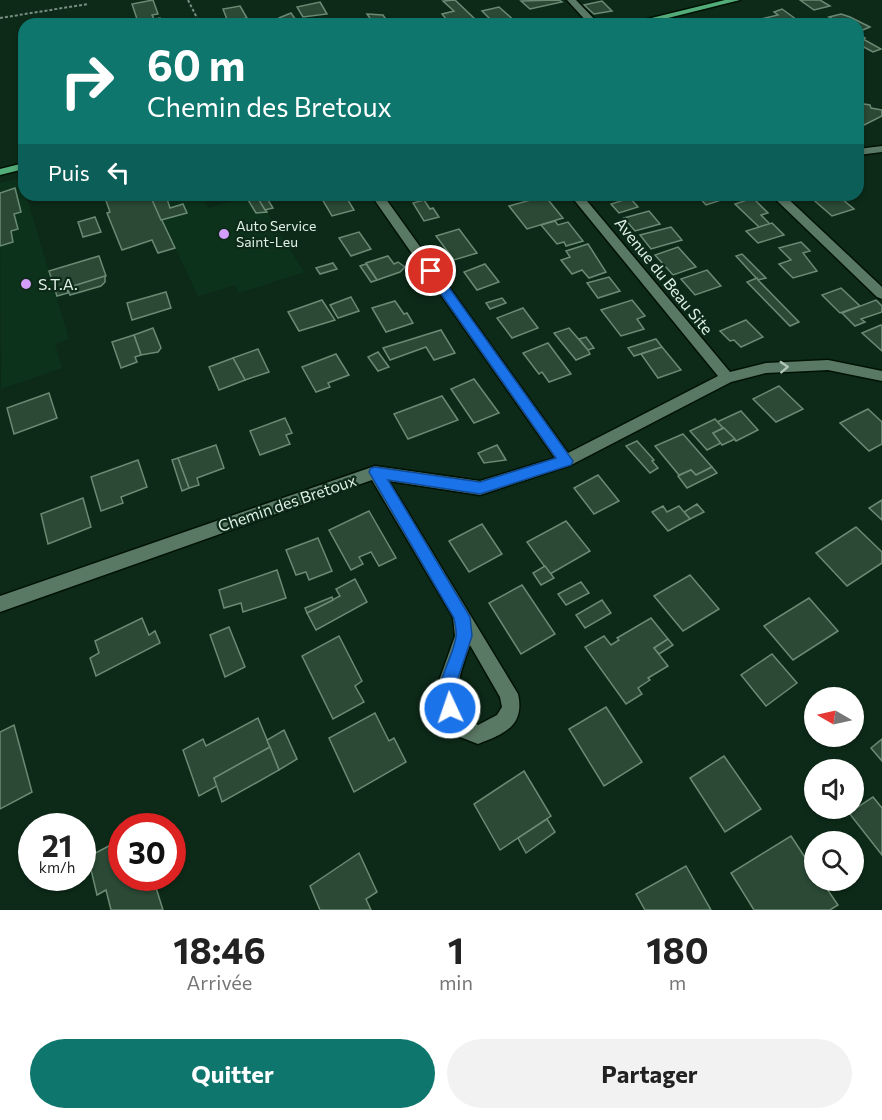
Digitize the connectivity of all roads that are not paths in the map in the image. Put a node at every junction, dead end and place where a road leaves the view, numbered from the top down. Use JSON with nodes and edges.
{"nodes":[{"id":1,"x":571,"y":0,"type":"edge"},
{"id":2,"x":736,"y":0,"type":"edge"},
{"id":3,"x":588,"y":18,"type":"edge"},
{"id":4,"x":658,"y":18,"type":"edge"},
{"id":5,"x":882,"y":149,"type":"edge"},
{"id":6,"x":864,"y":151,"type":"edge"},
{"id":7,"x":18,"y":168,"type":"edge"},
{"id":8,"x":0,"y":172,"type":"edge"},
{"id":9,"x":381,"y":201,"type":"edge"},
{"id":10,"x":581,"y":201,"type":"edge"},
{"id":11,"x":783,"y":201,"type":"edge"},
{"id":12,"x":882,"y":294,"type":"edge"},
{"id":13,"x":882,"y":376,"type":"edge"},
{"id":14,"x":727,"y":378,"type":"junction"},
{"id":15,"x":566,"y":461,"type":"junction"},
{"id":16,"x":375,"y":472,"type":"junction"},
{"id":17,"x":0,"y":604,"type":"edge"},
{"id":18,"x":462,"y":617,"type":"junction"}],
"edges":[{"from":1,"to":3,"type":"street"},
{"from":2,"to":4,"type":"main road"},
{"from":5,"to":6,"type":"street"},
{"from":7,"to":8,"type":"main road"},
{"from":9,"to":15,"type":"street"},
{"from":10,"to":14,"type":"street","name":"Avenue du Beau Site"},
{"from":11,"to":12,"type":"street"},
{"from":14,"to":13,"type":"street","name":"Chemin des Bretoux","one_way":true},
{"from":14,"to":15,"type":"street","name":"Chemin des Bretoux"},
{"from":15,"to":16,"type":"street","name":"Chemin des Bretoux"},
{"from":16,"to":17,"type":"street","name":"Chemin des Bretoux"},
{"from":16,"to":18,"type":"street"},
{"from":18,"to":18,"type":"street"}]}
